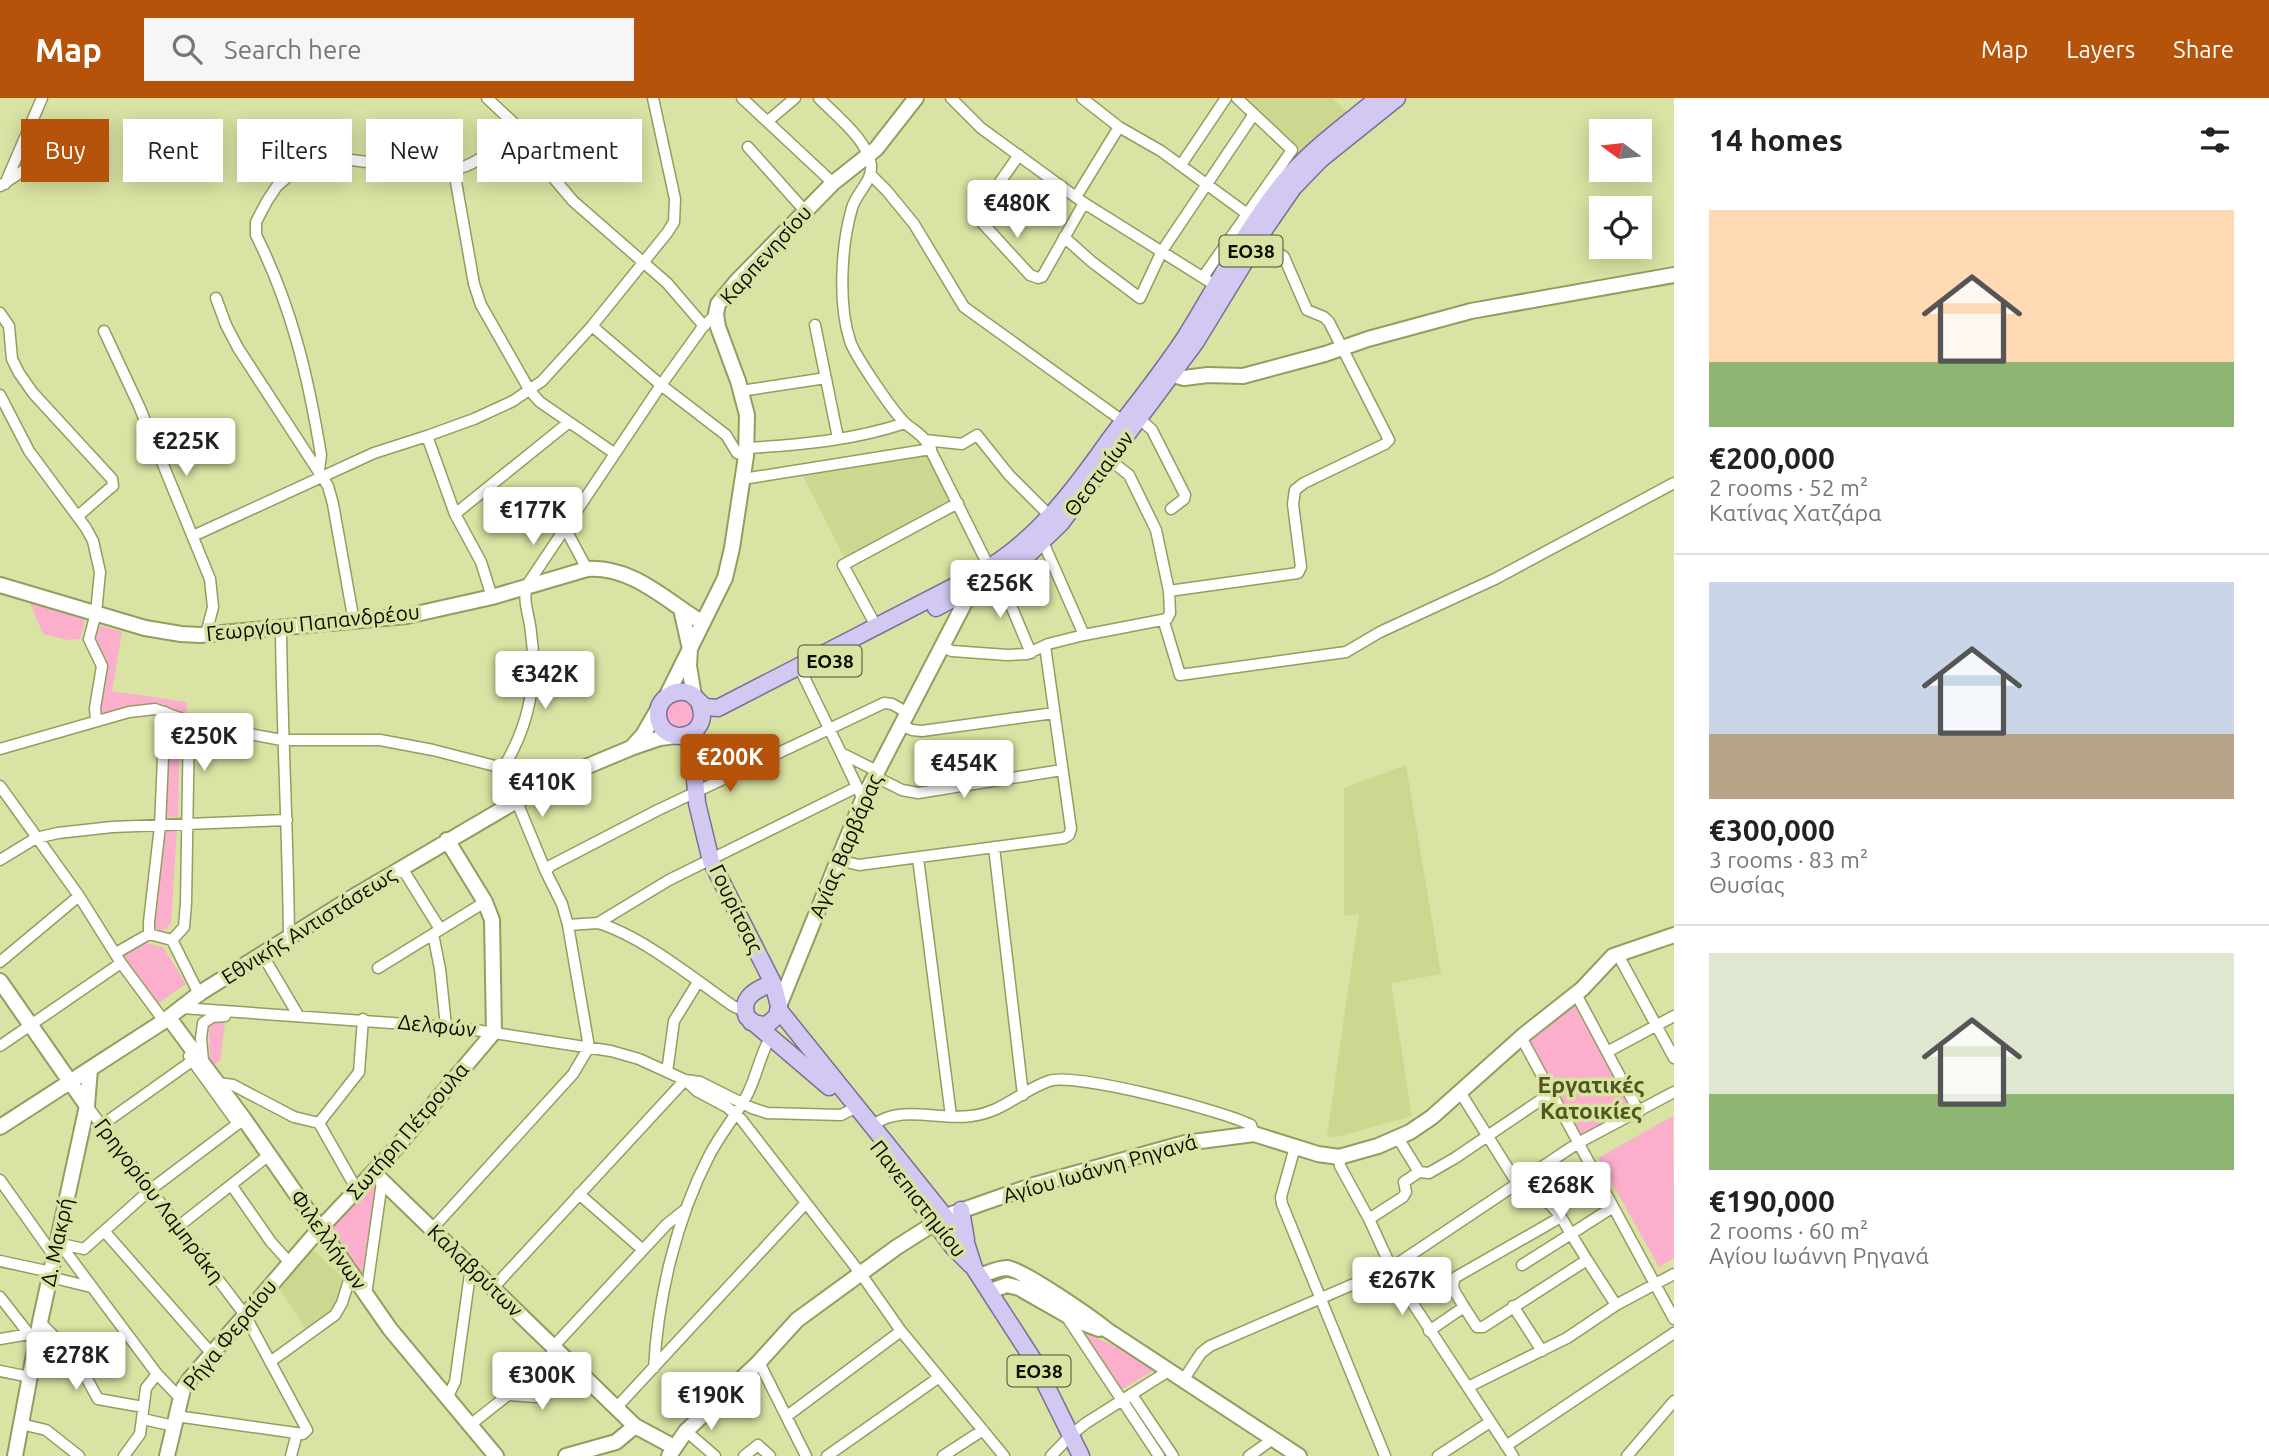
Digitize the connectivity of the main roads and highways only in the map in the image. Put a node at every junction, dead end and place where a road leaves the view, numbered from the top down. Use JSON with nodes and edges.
{"nodes":[{"id":1,"x":1378,"y":98,"type":"edge"},
{"id":2,"x":1397,"y":98,"type":"edge"},
{"id":3,"x":1257,"y":226,"type":"junction"},
{"id":4,"x":1190,"y":340,"type":"junction"},
{"id":5,"x":1132,"y":423,"type":"junction"},
{"id":6,"x":994,"y":571,"type":"junction"},
{"id":7,"x":962,"y":589,"type":"junction"},
{"id":8,"x":697,"y":699,"type":"junction"},
{"id":9,"x":687,"y":733,"type":"junction"},
{"id":10,"x":777,"y":999,"type":"junction"},
{"id":11,"x":748,"y":1016,"type":"junction"},
{"id":12,"x":789,"y":1024,"type":"junction"},
{"id":13,"x":770,"y":1038,"type":"junction"},
{"id":14,"x":853,"y":1110,"type":"junction"},
{"id":15,"x":948,"y":1217,"type":"junction"},
{"id":16,"x":977,"y":1272,"type":"junction"},
{"id":17,"x":1081,"y":1456,"type":"edge"}],
"edges":[{"from":1,"to":3,"type":"main road","name":"Θεστιαίων","number":"ΕΟ38"},
{"from":2,"to":3,"type":"main road","name":"Θεστιαίων","number":"ΕΟ38"},
{"from":3,"to":4,"type":"main road","name":"Θεστιαίων","number":"ΕΟ38"},
{"from":4,"to":5,"type":"main road","name":"Θεστιαίων","number":"ΕΟ38"},
{"from":4,"to":5,"type":"main road","name":"Θεστιαίων","number":"ΕΟ38"},
{"from":5,"to":6,"type":"main road","name":"Θεστιαίων","number":"ΕΟ38"},
{"from":5,"to":6,"type":"main road","name":"Θεστιαίων","number":"ΕΟ38"},
{"from":6,"to":7,"type":"main road","name":"Θεστιαίων","number":"ΕΟ38"},
{"from":7,"to":8,"type":"main road","name":"Θεστιαίων","number":"ΕΟ38"},
{"from":7,"to":9,"type":"main road","name":"Θεστιαίων","number":"ΕΟ38"},
{"from":8,"to":9,"type":"main road","number":"ΕΟ38"},
{"from":8,"to":9,"type":"main road","number":"ΕΟ38"},
{"from":9,"to":10,"type":"main road","name":"Γουρίτσας","number":"ΕΟ38"},
{"from":10,"to":11,"type":"main road"},
{"from":10,"to":11,"type":"main road"},
{"from":10,"to":12,"type":"main road","name":"Πανεπιστημίου","number":"ΕΟ38"},
{"from":11,"to":13,"type":"main road","name":"Πανεπιστημίου","number":"ΕΟ38"},
{"from":12,"to":13,"type":"main road"},
{"from":12,"to":14,"type":"main road","name":"Πανεπιστημίου","number":"ΕΟ38"},
{"from":13,"to":14,"type":"main road","name":"Πανεπιστημίου","number":"ΕΟ38"},
{"from":14,"to":15,"type":"main road","name":"Πανεπιστημίου","number":"ΕΟ38"},
{"from":15,"to":16,"type":"main road","name":"Πανεπιστημίου","number":"ΕΟ38"},
{"from":15,"to":16,"type":"main road","name":"Πανεπιστημίου","number":"ΕΟ38"},
{"from":16,"to":17,"type":"main road","number":"ΕΟ38"}]}
